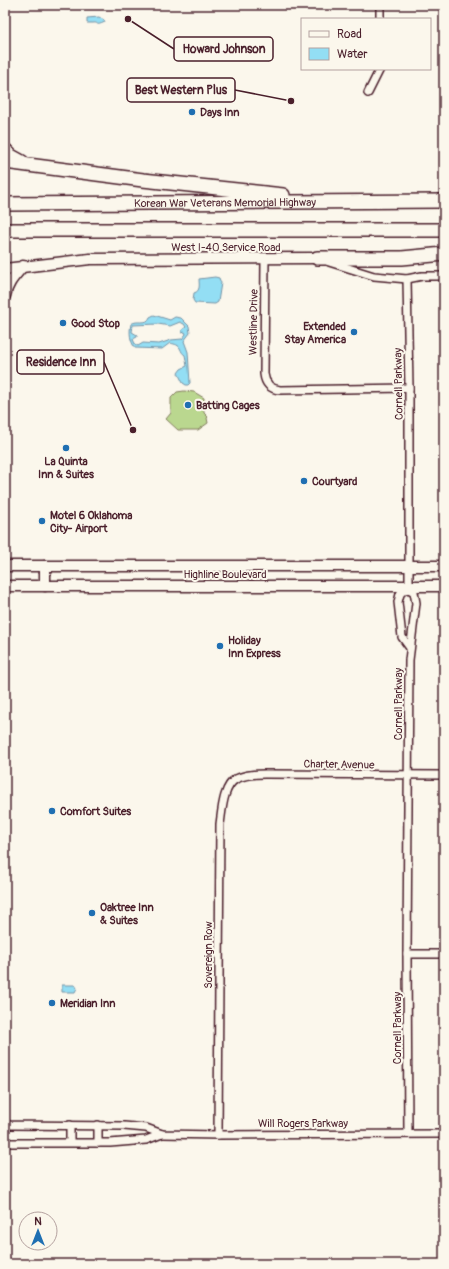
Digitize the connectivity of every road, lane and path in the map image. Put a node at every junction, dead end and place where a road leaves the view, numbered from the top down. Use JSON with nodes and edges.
{"nodes":[{"id":1,"x":380,"y":5,"type":"edge"},
{"id":2,"x":380,"y":18,"type":"edge"},
{"id":3,"x":380,"y":70,"type":"edge"},
{"id":4,"x":368,"y":93,"type":"dead end"},
{"id":5,"x":5,"y":150,"type":"edge"},
{"id":6,"x":5,"y":162,"type":"edge"},
{"id":7,"x":26,"y":163,"type":"junction"},
{"id":8,"x":340,"y":201,"type":"junction"},
{"id":9,"x":444,"y":201,"type":"edge"},
{"id":10,"x":5,"y":204,"type":"edge"},
{"id":11,"x":5,"y":230,"type":"edge"},
{"id":12,"x":444,"y":230,"type":"edge"},
{"id":13,"x":444,"y":254,"type":"edge"},
{"id":14,"x":317,"y":258,"type":"junction"},
{"id":15,"x":265,"y":259,"type":"junction"},
{"id":16,"x":23,"y":266,"type":"junction"},
{"id":17,"x":5,"y":268,"type":"edge"},
{"id":18,"x":444,"y":276,"type":"edge"},
{"id":19,"x":407,"y":279,"type":"junction"},
{"id":20,"x":5,"y":296,"type":"edge"},
{"id":21,"x":409,"y":388,"type":"junction"},
{"id":22,"x":5,"y":566,"type":"edge"},
{"id":23,"x":45,"y":566,"type":"junction"},
{"id":24,"x":409,"y":566,"type":"junction"},
{"id":25,"x":444,"y":566,"type":"edge"},
{"id":26,"x":5,"y":586,"type":"edge"},
{"id":27,"x":46,"y":586,"type":"junction"},
{"id":28,"x":444,"y":586,"type":"edge"},
{"id":29,"x":409,"y":588,"type":"junction"},
{"id":30,"x":410,"y":648,"type":"junction"},
{"id":31,"x":444,"y":775,"type":"edge"},
{"id":32,"x":409,"y":776,"type":"junction"},
{"id":33,"x":235,"y":780,"type":"joint"},
{"id":34,"x":407,"y":954,"type":"junction"},
{"id":35,"x":444,"y":954,"type":"edge"},
{"id":36,"x":5,"y":1123,"type":"edge"},
{"id":37,"x":70,"y":1125,"type":"junction"},
{"id":38,"x":98,"y":1125,"type":"junction"},
{"id":39,"x":162,"y":1134,"type":"junction"},
{"id":40,"x":408,"y":1134,"type":"junction"},
{"id":41,"x":444,"y":1134,"type":"edge"},
{"id":42,"x":218,"y":1135,"type":"junction"},
{"id":43,"x":5,"y":1141,"type":"edge"},
{"id":44,"x":70,"y":1142,"type":"junction"},
{"id":45,"x":98,"y":1143,"type":"junction"}],
"edges":[{"from":1,"to":2,"type":"street"},
{"from":3,"to":4,"type":"street"},
{"from":5,"to":7,"type":"highway"},
{"from":6,"to":7,"type":"highway"},
{"from":7,"to":8,"type":"highway"},
{"from":8,"to":9,"type":"highway","name":"Korean War Veterans Memorial Highway"},
{"from":8,"to":10,"type":"highway","name":"Korean War Veterans Memorial Highway"},
{"from":11,"to":12,"type":"highway"},
{"from":13,"to":14,"type":"highway"},
{"from":14,"to":15,"type":"street","name":"West I-40 Service Road"},
{"from":14,"to":19,"type":"street","name":"West I-40 Service Road"},
{"from":15,"to":16,"type":"street","name":"West I-40 Service Road"},
{"from":15,"to":21,"type":"street","name":"Westline Drive"},
{"from":16,"to":17,"type":"street","name":"West I-40 Service Road"},
{"from":16,"to":20,"type":"street"},
{"from":18,"to":19,"type":"street","name":"West I-40 Service Road"},
{"from":19,"to":21,"type":"street","name":"Cornell Parkway"},
{"from":21,"to":24,"type":"street","name":"Cornell Parkway"},
{"from":22,"to":23,"type":"street","name":"Highline Boulevard"},
{"from":23,"to":24,"type":"street","name":"Highline Boulevard"},
{"from":23,"to":27,"type":"street"},
{"from":24,"to":25,"type":"street","name":"Highline Boulevard"},
{"from":24,"to":29,"type":"street","name":"Cornell Parkway"},
{"from":26,"to":27,"type":"street","name":"Highline Boulevard"},
{"from":27,"to":29,"type":"street","name":"Highline Boulevard"},
{"from":28,"to":29,"type":"street","name":"Highline Boulevard"},
{"from":29,"to":30,"type":"street","name":"Cornell Parkway"},
{"from":29,"to":30,"type":"street"},
{"from":30,"to":32,"type":"street","name":"Cornell Parkway"},
{"from":31,"to":32,"type":"street","name":"Charter Avenue"},
{"from":32,"to":33,"type":"street","name":"Charter Avenue"},
{"from":32,"to":34,"type":"street","name":"Cornell Parkway"},
{"from":33,"to":42,"type":"street","name":"Sovereign Row"},
{"from":34,"to":35,"type":"street"},
{"from":34,"to":40,"type":"street","name":"Cornell Parkway"},
{"from":36,"to":37,"type":"street","name":"Will Rogers Parkway"},
{"from":37,"to":38,"type":"street","name":"Will Rogers Parkway"},
{"from":37,"to":44,"type":"street"},
{"from":38,"to":39,"type":"street","name":"Will Rogers Parkway"},
{"from":38,"to":45,"type":"street"},
{"from":39,"to":42,"type":"street","name":"Will Rogers Parkway"},
{"from":39,"to":45,"type":"street","name":"Will Rogers Parkway"},
{"from":40,"to":41,"type":"street","name":"Will Rogers Parkway"},
{"from":40,"to":42,"type":"street","name":"Will Rogers Parkway"},
{"from":43,"to":44,"type":"street","name":"Will Rogers Parkway"},
{"from":44,"to":45,"type":"street","name":"Will Rogers Parkway"}]}
